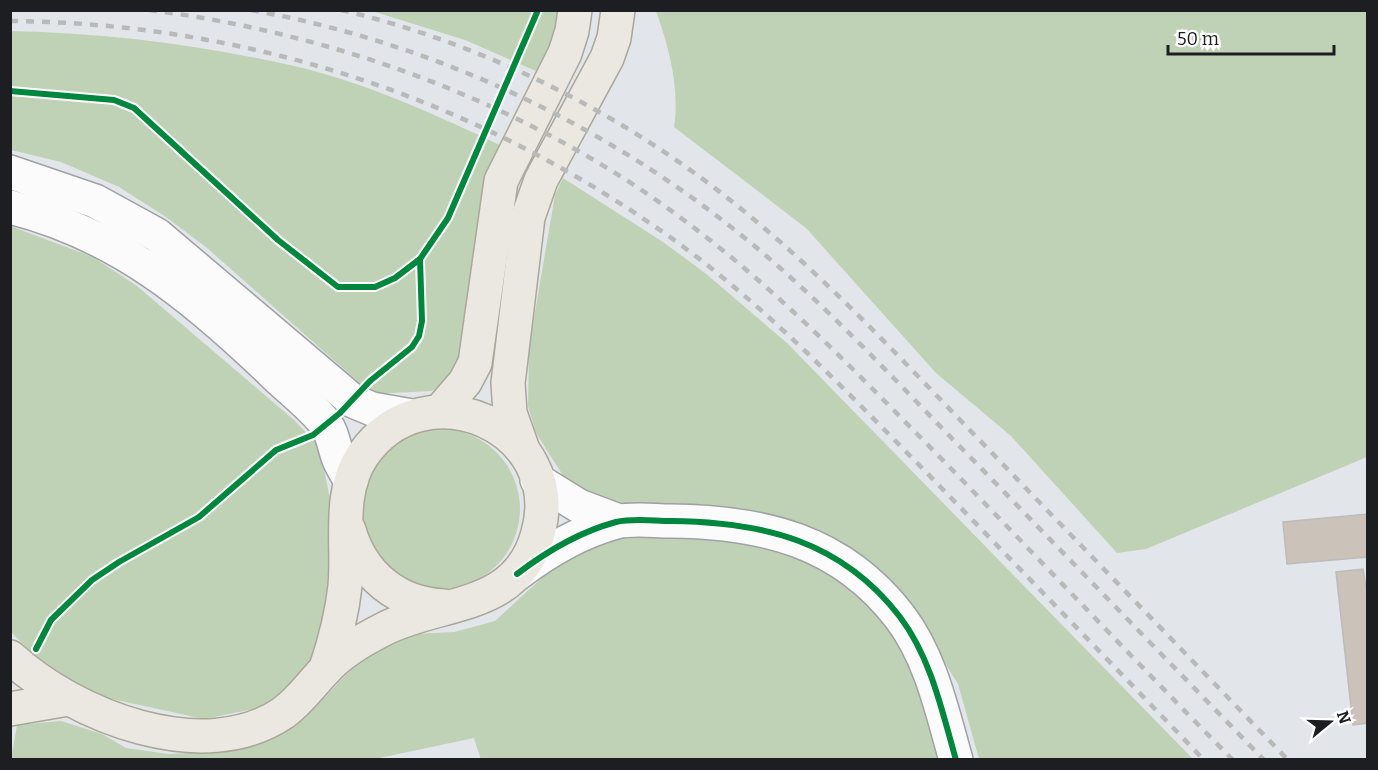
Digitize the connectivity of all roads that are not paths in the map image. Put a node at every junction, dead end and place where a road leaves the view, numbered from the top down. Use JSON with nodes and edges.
{"nodes":[{"id":1,"x":575,"y":10,"type":"edge"},
{"id":2,"x":618,"y":10,"type":"edge"},
{"id":3,"x":10,"y":172,"type":"edge"},
{"id":4,"x":10,"y":207,"type":"edge"},
{"id":5,"x":426,"y":414,"type":"junction"},
{"id":6,"x":531,"y":467,"type":"junction"},
{"id":7,"x":351,"y":481,"type":"junction"},
{"id":8,"x":619,"y":521,"type":"junction"},
{"id":9,"x":348,"y":522,"type":"junction"},
{"id":10,"x":517,"y":574,"type":"junction"},
{"id":11,"x":452,"y":606,"type":"junction"},
{"id":12,"x":10,"y":657,"type":"edge"},
{"id":13,"x":326,"y":668,"type":"junction"},
{"id":14,"x":68,"y":699,"type":"junction"},
{"id":15,"x":10,"y":709,"type":"edge"},
{"id":16,"x":956,"y":759,"type":"edge"}],
"edges":[{"from":1,"to":5,"type":"main road"},
{"from":2,"to":6,"type":"main road"},
{"from":3,"to":5,"type":"street"},
{"from":4,"to":7,"type":"street"},
{"from":5,"to":6,"type":"main road"},
{"from":5,"to":7,"type":"main road"},
{"from":6,"to":8,"type":"street"},
{"from":6,"to":10,"type":"main road"},
{"from":7,"to":9,"type":"main road"},
{"from":8,"to":10,"type":"street"},
{"from":8,"to":16,"type":"street"},
{"from":9,"to":11,"type":"main road"},
{"from":9,"to":13,"type":"main road"},
{"from":10,"to":11,"type":"main road"},
{"from":11,"to":13,"type":"main road"},
{"from":12,"to":14,"type":"main road"},
{"from":13,"to":14,"type":"main road"},
{"from":14,"to":15,"type":"main road"}]}
